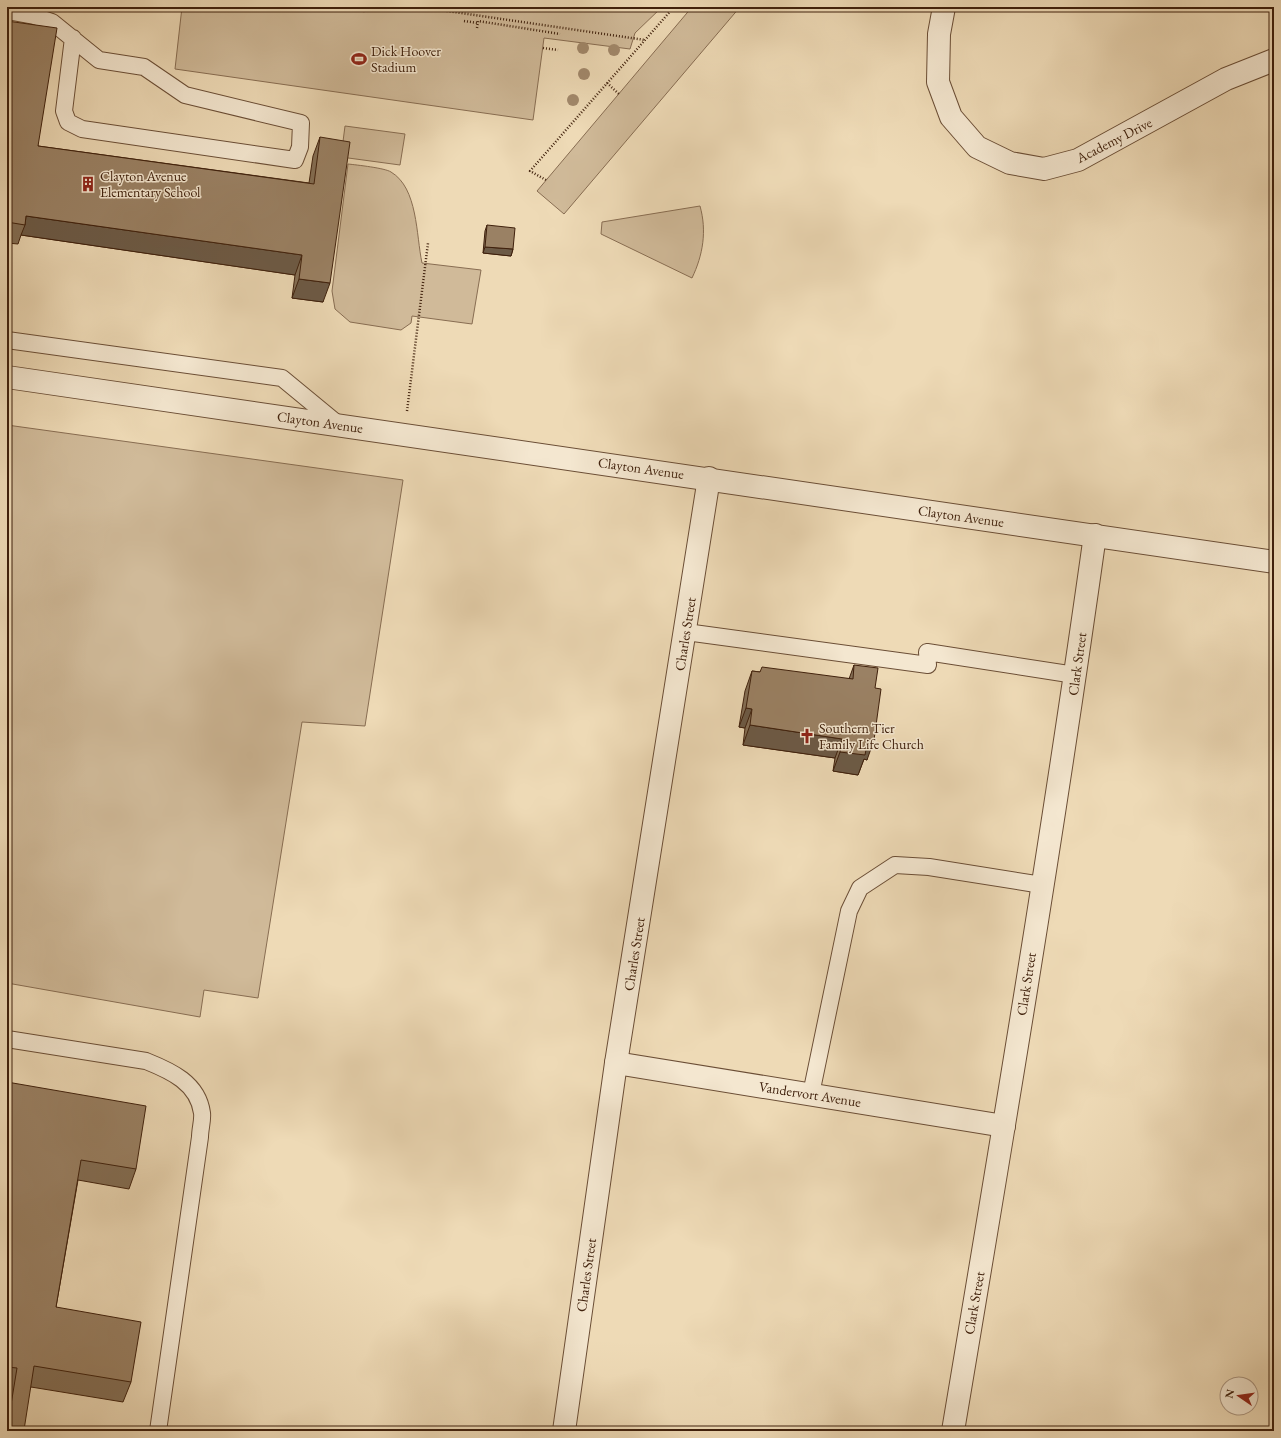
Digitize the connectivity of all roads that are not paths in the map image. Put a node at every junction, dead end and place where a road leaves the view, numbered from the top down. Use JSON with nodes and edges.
{"nodes":[{"id":1,"x":944,"y":7,"type":"edge"},
{"id":2,"x":7,"y":11,"type":"edge"},
{"id":3,"x":73,"y":38,"type":"junction"},
{"id":4,"x":1274,"y":60,"type":"edge"},
{"id":5,"x":7,"y":340,"type":"edge"},
{"id":6,"x":7,"y":377,"type":"edge"},
{"id":7,"x":339,"y":425,"type":"junction"},
{"id":8,"x":709,"y":478,"type":"junction"},
{"id":9,"x":1095,"y":536,"type":"junction"},
{"id":10,"x":1274,"y":562,"type":"edge"},
{"id":11,"x":686,"y":632,"type":"junction"},
{"id":12,"x":1075,"y":675,"type":"junction"},
{"id":13,"x":1042,"y":885,"type":"junction"},
{"id":14,"x":7,"y":1039,"type":"edge"},
{"id":15,"x":616,"y":1063,"type":"junction"},
{"id":16,"x":811,"y":1094,"type":"junction"},
{"id":17,"x":1004,"y":1126,"type":"junction"},
{"id":18,"x":158,"y":1431,"type":"edge"},
{"id":19,"x":564,"y":1431,"type":"edge"},
{"id":20,"x":953,"y":1431,"type":"edge"}],
"edges":[{"from":1,"to":4,"type":"street","name":"Academy Drive"},
{"from":2,"to":3,"type":"lane"},
{"from":3,"to":3,"type":"lane"},
{"from":5,"to":7,"type":"lane"},
{"from":6,"to":7,"type":"street","name":"Clayton Avenue"},
{"from":7,"to":8,"type":"street","name":"Clayton Avenue"},
{"from":8,"to":9,"type":"street","name":"Clayton Avenue"},
{"from":8,"to":11,"type":"street","name":"Charles Street"},
{"from":9,"to":10,"type":"street","name":"Clayton Avenue"},
{"from":9,"to":12,"type":"street","name":"Clark Street"},
{"from":11,"to":12,"type":"lane"},
{"from":11,"to":15,"type":"street","name":"Charles Street"},
{"from":12,"to":13,"type":"street","name":"Clark Street"},
{"from":13,"to":16,"type":"lane"},
{"from":13,"to":17,"type":"street","name":"Clark Street"},
{"from":14,"to":18,"type":"lane"},
{"from":15,"to":16,"type":"street","name":"Vandervort Avenue"},
{"from":15,"to":19,"type":"street","name":"Charles Street"},
{"from":16,"to":17,"type":"street","name":"Vandervort Avenue"},
{"from":17,"to":20,"type":"street","name":"Clark Street"}]}
